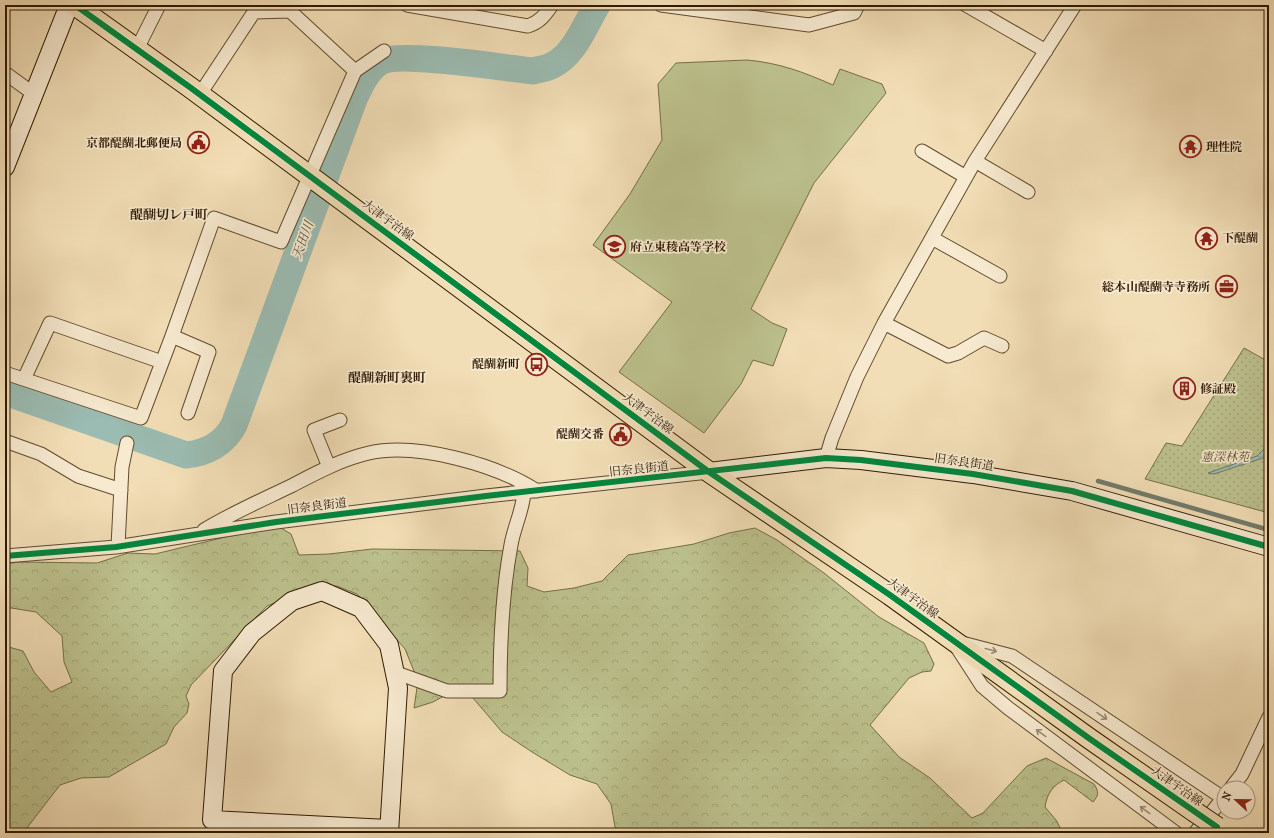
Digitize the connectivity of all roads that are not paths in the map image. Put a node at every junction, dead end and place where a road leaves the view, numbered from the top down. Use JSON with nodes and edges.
{"nodes":[{"id":1,"x":69,"y":5,"type":"edge"},
{"id":2,"x":74,"y":5,"type":"edge"},
{"id":3,"x":159,"y":5,"type":"edge"},
{"id":4,"x":407,"y":5,"type":"edge"},
{"id":5,"x":552,"y":5,"type":"edge"},
{"id":6,"x":661,"y":5,"type":"edge"},
{"id":7,"x":858,"y":5,"type":"edge"},
{"id":8,"x":966,"y":5,"type":"edge"},
{"id":9,"x":1075,"y":5,"type":"edge"},
{"id":10,"x":742,"y":10,"type":"edge"},
{"id":11,"x":473,"y":11,"type":"edge"},
{"id":12,"x":137,"y":49,"type":"junction"},
{"id":13,"x":384,"y":51,"type":"dead end"},
{"id":14,"x":1046,"y":51,"type":"junction"},
{"id":15,"x":355,"y":71,"type":"junction"},
{"id":16,"x":5,"y":73,"type":"edge"},
{"id":17,"x":34,"y":94,"type":"junction"},
{"id":18,"x":200,"y":94,"type":"junction"},
{"id":19,"x":922,"y":151,"type":"dead end"},
{"id":20,"x":975,"y":161,"type":"junction"},
{"id":21,"x":5,"y":167,"type":"edge"},
{"id":22,"x":309,"y":176,"type":"junction"},
{"id":23,"x":966,"y":177,"type":"junction"},
{"id":24,"x":1028,"y":192,"type":"dead end"},
{"id":25,"x":932,"y":238,"type":"junction"},
{"id":26,"x":1000,"y":276,"type":"dead end"},
{"id":27,"x":884,"y":323,"type":"junction"},
{"id":28,"x":172,"y":336,"type":"junction"},
{"id":29,"x":1002,"y":346,"type":"dead end"},
{"id":30,"x":162,"y":362,"type":"junction"},
{"id":31,"x":5,"y":373,"type":"edge"},
{"id":32,"x":24,"y":379,"type":"junction"},
{"id":33,"x":188,"y":413,"type":"dead end"},
{"id":34,"x":340,"y":420,"type":"dead end"},
{"id":35,"x":5,"y":441,"type":"edge"},
{"id":36,"x":127,"y":443,"type":"dead end"},
{"id":37,"x":826,"y":458,"type":"junction"},
{"id":38,"x":329,"y":467,"type":"junction"},
{"id":39,"x":709,"y":472,"type":"junction"},
{"id":40,"x":121,"y":490,"type":"junction"},
{"id":41,"x":537,"y":491,"type":"junction"},
{"id":42,"x":524,"y":492,"type":"junction"},
{"id":43,"x":200,"y":533,"type":"junction"},
{"id":44,"x":118,"y":546,"type":"junction"},
{"id":45,"x":1269,"y":547,"type":"edge"},
{"id":46,"x":5,"y":556,"type":"edge"},
{"id":47,"x":953,"y":640,"type":"junction"},
{"id":48,"x":394,"y":672,"type":"junction"},
{"id":49,"x":1269,"y":717,"type":"edge"},
{"id":50,"x":1237,"y":780,"type":"edge"},
{"id":51,"x":1216,"y":788,"type":"edge"},
{"id":52,"x":1216,"y":807,"type":"edge"},
{"id":53,"x":1221,"y":830,"type":"edge"},
{"id":54,"x":388,"y":831,"type":"edge"},
{"id":55,"x":1176,"y":833,"type":"edge"},
{"id":56,"x":1195,"y":833,"type":"edge"}],
"edges":[{"from":1,"to":17,"type":"street"},
{"from":2,"to":12,"type":"main road","name":"大津宇治線"},
{"from":3,"to":12,"type":"street"},
{"from":4,"to":11,"type":"street"},
{"from":5,"to":11,"type":"street"},
{"from":6,"to":10,"type":"street"},
{"from":7,"to":10,"type":"street"},
{"from":8,"to":14,"type":"street"},
{"from":9,"to":14,"type":"street"},
{"from":12,"to":18,"type":"main road","name":"大津宇治線"},
{"from":13,"to":15,"type":"street"},
{"from":14,"to":20,"type":"street"},
{"from":15,"to":18,"type":"street"},
{"from":15,"to":22,"type":"street"},
{"from":16,"to":17,"type":"street"},
{"from":17,"to":21,"type":"street"},
{"from":18,"to":22,"type":"main road","name":"大津宇治線"},
{"from":19,"to":23,"type":"street"},
{"from":20,"to":23,"type":"street"},
{"from":20,"to":24,"type":"street"},
{"from":22,"to":28,"type":"street"},
{"from":22,"to":39,"type":"main road","name":"大津宇治線"},
{"from":23,"to":25,"type":"street"},
{"from":25,"to":26,"type":"street"},
{"from":25,"to":27,"type":"street"},
{"from":27,"to":29,"type":"street"},
{"from":27,"to":37,"type":"street"},
{"from":28,"to":30,"type":"street"},
{"from":28,"to":33,"type":"street"},
{"from":30,"to":32,"type":"street"},
{"from":30,"to":32,"type":"street"},
{"from":31,"to":32,"type":"street"},
{"from":34,"to":38,"type":"street"},
{"from":35,"to":40,"type":"street"},
{"from":36,"to":40,"type":"street"},
{"from":37,"to":39,"type":"street","name":"旧奈良街道"},
{"from":37,"to":45,"type":"street","name":"旧奈良街道"},
{"from":38,"to":41,"type":"street"},
{"from":38,"to":43,"type":"street"},
{"from":39,"to":41,"type":"street","name":"旧奈良街道"},
{"from":39,"to":47,"type":"main road","name":"大津宇治線"},
{"from":40,"to":44,"type":"street"},
{"from":41,"to":42,"type":"street","name":"旧奈良街道"},
{"from":42,"to":43,"type":"street","name":"旧奈良街道"},
{"from":42,"to":48,"type":"street"},
{"from":43,"to":44,"type":"street","name":"旧奈良街道"},
{"from":44,"to":46,"type":"street","name":"旧奈良街道"},
{"from":47,"to":51,"type":"street","one_way":true},
{"from":47,"to":53,"type":"main road","name":"大津宇治線","bridge":true},
{"from":55,"to":47,"type":"street","one_way":true},
{"from":48,"to":54,"type":"street"},
{"from":48,"to":54,"type":"street"},
{"from":49,"to":50,"type":"street"},
{"from":52,"to":56,"type":"street"}]}
